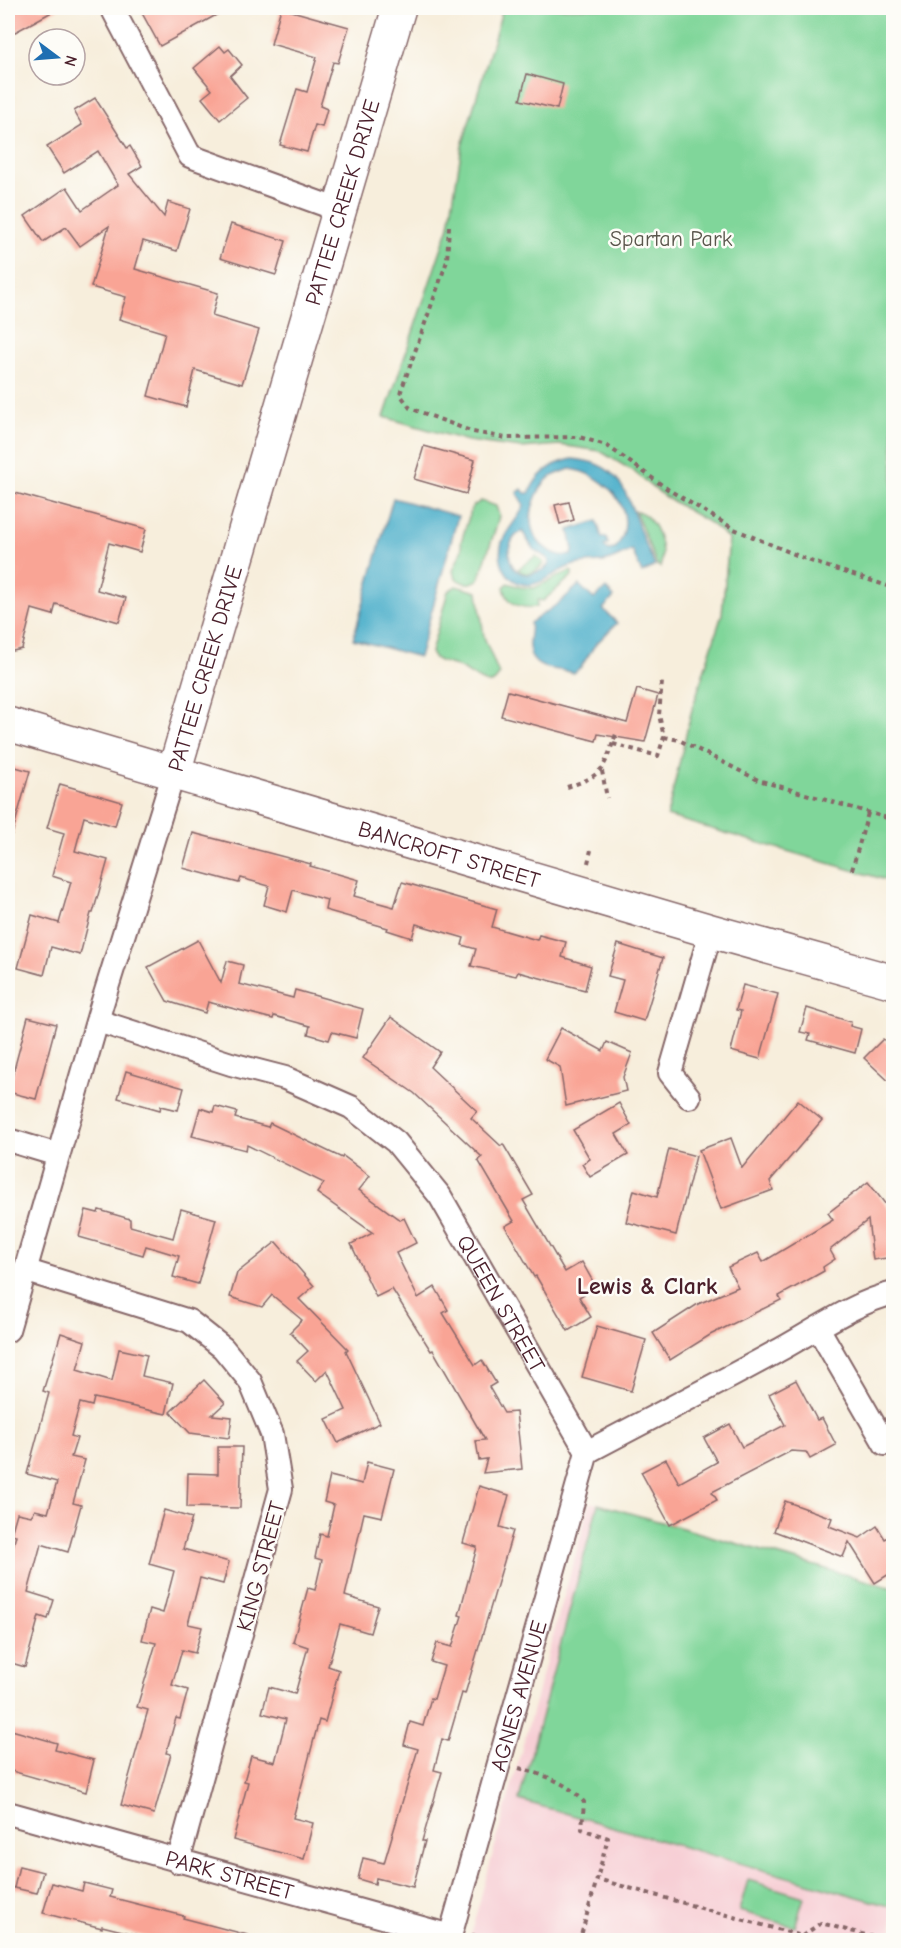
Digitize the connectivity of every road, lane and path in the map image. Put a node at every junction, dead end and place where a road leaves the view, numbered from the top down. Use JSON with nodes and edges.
{"nodes":[{"id":1,"x":112,"y":8,"type":"edge"},
{"id":2,"x":399,"y":8,"type":"edge"},
{"id":3,"x":339,"y":210,"type":"junction"},
{"id":4,"x":449,"y":226,"type":"dead end"},
{"id":5,"x":894,"y":588,"type":"edge"},
{"id":6,"x":662,"y":682,"type":"dead end"},
{"id":7,"x":8,"y":724,"type":"edge"},
{"id":8,"x":616,"y":734,"type":"dead end"},
{"id":9,"x":664,"y":737,"type":"junction"},
{"id":10,"x":612,"y":744,"type":"junction"},
{"id":11,"x":602,"y":771,"type":"junction"},
{"id":12,"x":174,"y":772,"type":"junction"},
{"id":13,"x":567,"y":786,"type":"dead end"},
{"id":14,"x":607,"y":798,"type":"dead end"},
{"id":15,"x":868,"y":813,"type":"junction"},
{"id":16,"x":894,"y":820,"type":"edge"},
{"id":17,"x":591,"y":850,"type":"dead end"},
{"id":18,"x":588,"y":863,"type":"dead end"},
{"id":19,"x":852,"y":870,"type":"dead end"},
{"id":20,"x":711,"y":931,"type":"junction"},
{"id":21,"x":894,"y":982,"type":"edge"},
{"id":22,"x":98,"y":1021,"type":"junction"},
{"id":23,"x":689,"y":1097,"type":"dead end"},
{"id":24,"x":8,"y":1140,"type":"edge"},
{"id":25,"x":58,"y":1155,"type":"junction"},
{"id":26,"x":24,"y":1270,"type":"junction"},
{"id":27,"x":894,"y":1293,"type":"edge"},
{"id":28,"x":818,"y":1328,"type":"junction"},
{"id":29,"x":8,"y":1330,"type":"edge"},
{"id":30,"x":885,"y":1444,"type":"dead end"},
{"id":31,"x":587,"y":1452,"type":"junction"},
{"id":32,"x":519,"y":1768,"type":"dead end"},
{"id":33,"x":8,"y":1814,"type":"edge"},
{"id":34,"x":178,"y":1862,"type":"junction"},
{"id":35,"x":597,"y":1879,"type":"junction"},
{"id":36,"x":457,"y":1937,"type":"edge"},
{"id":37,"x":490,"y":1941,"type":"edge"},
{"id":38,"x":578,"y":1941,"type":"edge"},
{"id":39,"x":884,"y":1941,"type":"edge"}],
"edges":[{"from":1,"to":3,"type":"street"},
{"from":2,"to":3,"type":"street","name":"PATTEE CREEK DRIVE"},
{"from":3,"to":12,"type":"street","name":"PATTEE CREEK DRIVE"},
{"from":4,"to":5,"type":"path"},
{"from":6,"to":9,"type":"path"},
{"from":7,"to":12,"type":"street","name":"BANCROFT STREET"},
{"from":8,"to":10,"type":"path"},
{"from":9,"to":10,"type":"path"},
{"from":9,"to":15,"type":"path"},
{"from":10,"to":11,"type":"path"},
{"from":11,"to":13,"type":"path"},
{"from":11,"to":14,"type":"path"},
{"from":12,"to":20,"type":"street","name":"BANCROFT STREET"},
{"from":12,"to":22,"type":"street","name":"PATTEE CREEK DRIVE"},
{"from":15,"to":16,"type":"path"},
{"from":15,"to":19,"type":"path"},
{"from":17,"to":18,"type":"path"},
{"from":20,"to":21,"type":"street","name":"BANCROFT STREET"},
{"from":20,"to":23,"type":"street"},
{"from":22,"to":25,"type":"street","name":"PATTEE CREEK DRIVE"},
{"from":22,"to":31,"type":"street","name":"QUEEN STREET"},
{"from":24,"to":25,"type":"street"},
{"from":25,"to":26,"type":"street","name":"PATTEE CREEK DRIVE"},
{"from":26,"to":29,"type":"street","name":"PATTEE CREEK DRIVE"},
{"from":26,"to":34,"type":"street","name":"KING STREET"},
{"from":27,"to":28,"type":"street"},
{"from":28,"to":30,"type":"street"},
{"from":28,"to":31,"type":"street"},
{"from":31,"to":36,"type":"street","name":"AGNES AVENUE"},
{"from":32,"to":35,"type":"path"},
{"from":33,"to":34,"type":"street","name":"PARK STREET"},
{"from":34,"to":36,"type":"street","name":"PARK STREET"},
{"from":35,"to":38,"type":"path"},
{"from":35,"to":39,"type":"path"},
{"from":36,"to":37,"type":"path"}]}
